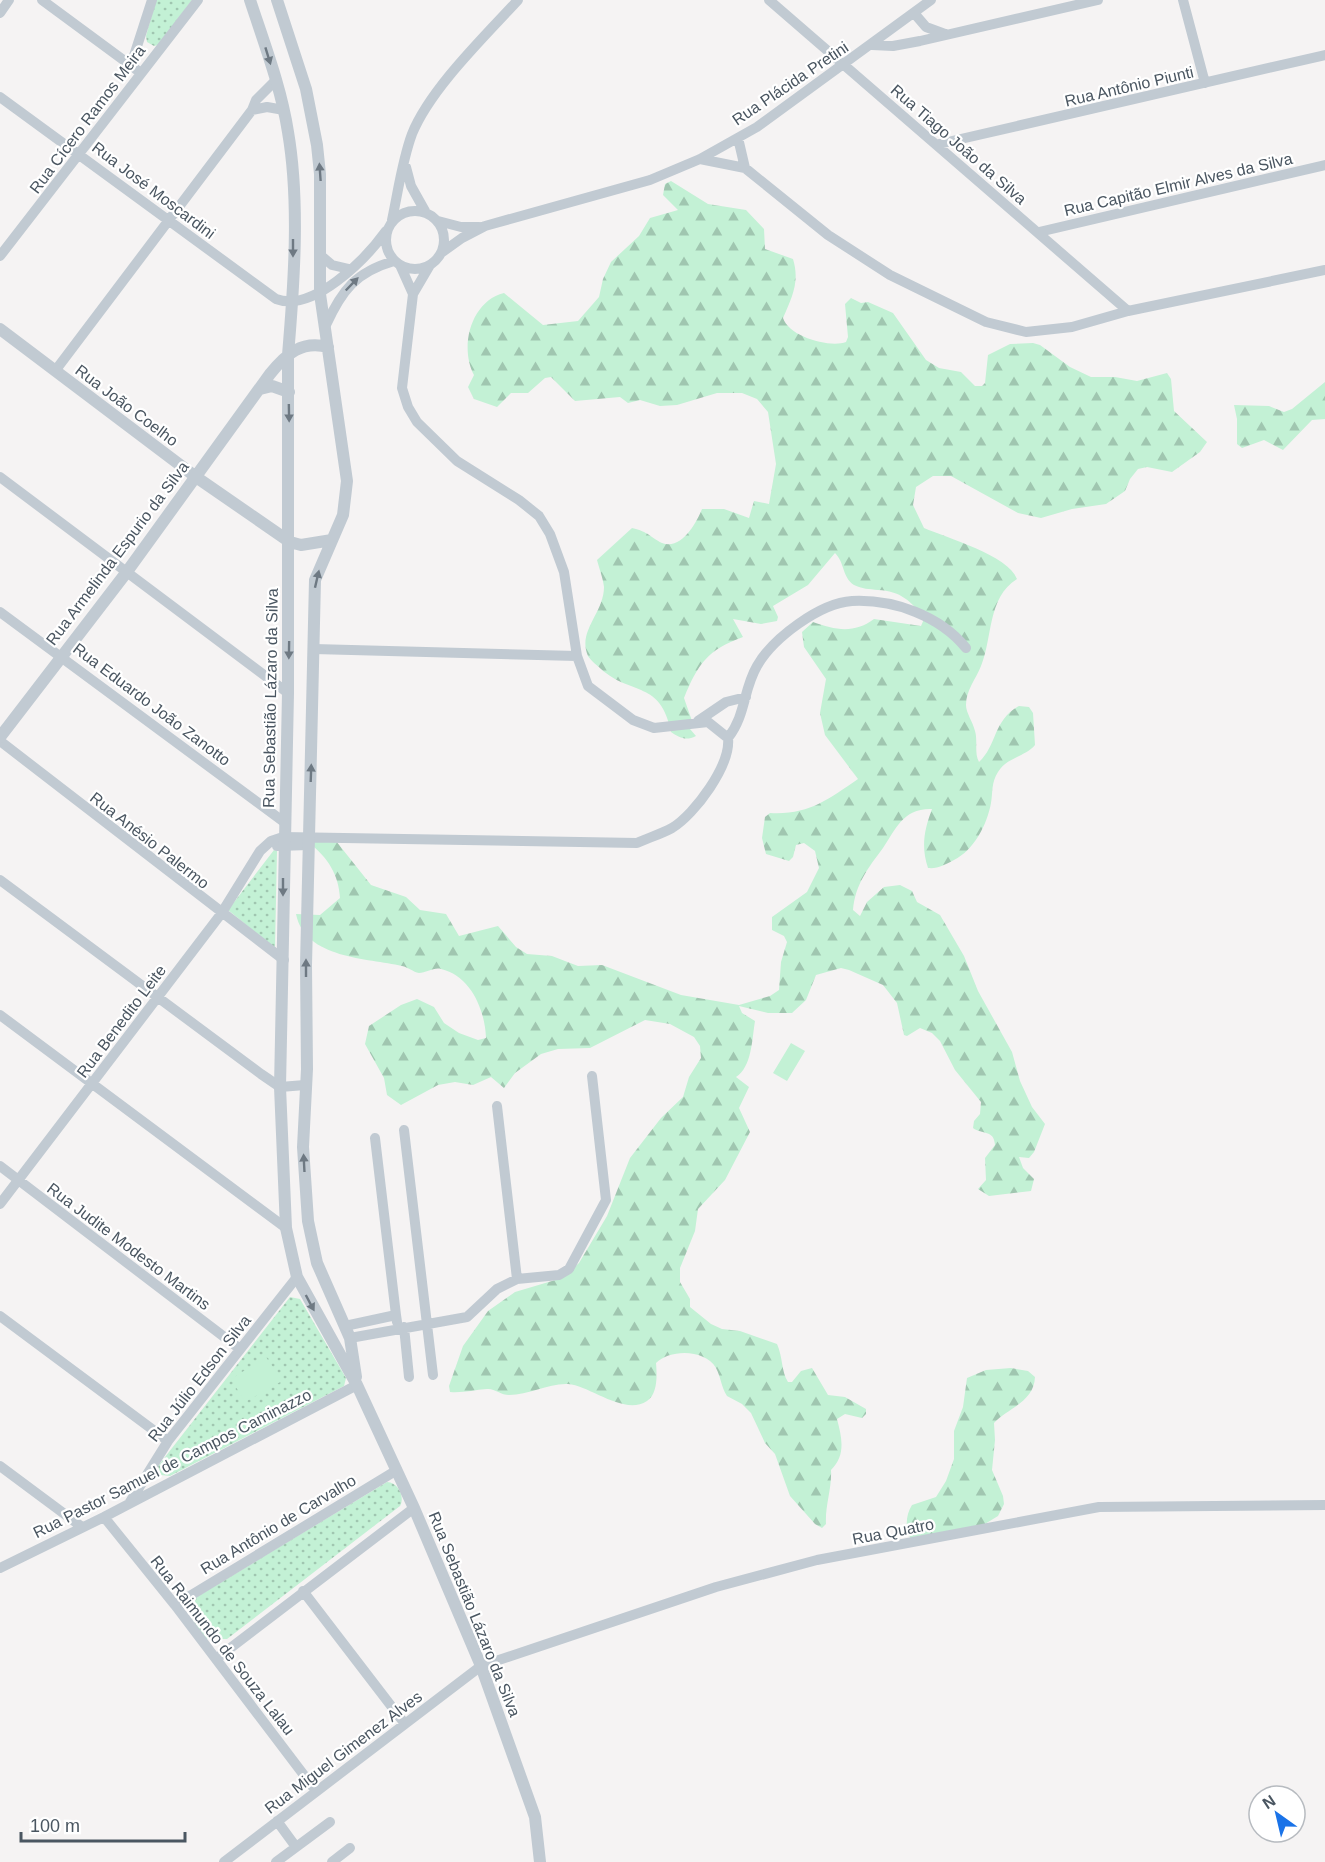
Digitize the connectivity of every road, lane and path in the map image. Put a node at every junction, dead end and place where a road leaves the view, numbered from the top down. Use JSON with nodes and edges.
{"nodes":[{"id":1,"x":9,"y":0,"type":"edge"},
{"id":2,"x":42,"y":0,"type":"edge"},
{"id":3,"x":152,"y":0,"type":"edge"},
{"id":4,"x":198,"y":0,"type":"edge"},
{"id":5,"x":250,"y":0,"type":"edge"},
{"id":6,"x":277,"y":0,"type":"edge"},
{"id":7,"x":518,"y":0,"type":"edge"},
{"id":8,"x":769,"y":0,"type":"edge"},
{"id":9,"x":931,"y":0,"type":"edge"},
{"id":10,"x":1098,"y":0,"type":"edge"},
{"id":11,"x":1183,"y":0,"type":"edge"},
{"id":12,"x":0,"y":13,"type":"edge"},
{"id":13,"x":914,"y":13,"type":"junction"},
{"id":14,"x":946,"y":34,"type":"junction"},
{"id":15,"x":872,"y":45,"type":"junction"},
{"id":16,"x":1325,"y":55,"type":"edge"},
{"id":17,"x":844,"y":64,"type":"junction"},
{"id":18,"x":131,"y":65,"type":"junction"},
{"id":19,"x":141,"y":73,"type":"junction"},
{"id":20,"x":275,"y":81,"type":"junction"},
{"id":21,"x":1205,"y":83,"type":"junction"},
{"id":22,"x":0,"y":97,"type":"edge"},
{"id":23,"x":252,"y":110,"type":"junction"},
{"id":24,"x":284,"y":110,"type":"junction"},
{"id":25,"x":738,"y":138,"type":"junction"},
{"id":26,"x":939,"y":144,"type":"junction"},
{"id":27,"x":81,"y":154,"type":"junction"},
{"id":28,"x":700,"y":159,"type":"junction"},
{"id":29,"x":405,"y":164,"type":"junction"},
{"id":30,"x":1325,"y":165,"type":"edge"},
{"id":31,"x":745,"y":168,"type":"junction"},
{"id":32,"x":425,"y":211,"type":"junction"},
{"id":33,"x":392,"y":220,"type":"junction"},
{"id":34,"x":169,"y":221,"type":"junction"},
{"id":35,"x":438,"y":221,"type":"junction"},
{"id":36,"x":485,"y":226,"type":"junction"},
{"id":37,"x":386,"y":231,"type":"junction"},
{"id":38,"x":1039,"y":232,"type":"junction"},
{"id":39,"x":441,"y":253,"type":"junction"},
{"id":40,"x":319,"y":254,"type":"junction"},
{"id":41,"x":0,"y":256,"type":"edge"},
{"id":42,"x":397,"y":263,"type":"junction"},
{"id":43,"x":430,"y":265,"type":"junction"},
{"id":44,"x":349,"y":269,"type":"junction"},
{"id":45,"x":1325,"y":270,"type":"edge"},
{"id":46,"x":320,"y":294,"type":"junction"},
{"id":47,"x":413,"y":294,"type":"junction"},
{"id":48,"x":292,"y":303,"type":"junction"},
{"id":49,"x":1128,"y":311,"type":"junction"},
{"id":50,"x":326,"y":325,"type":"junction"},
{"id":51,"x":0,"y":329,"type":"edge"},
{"id":52,"x":328,"y":347,"type":"junction"},
{"id":53,"x":288,"y":355,"type":"junction"},
{"id":54,"x":55,"y":371,"type":"junction"},
{"id":55,"x":260,"y":389,"type":"junction"},
{"id":56,"x":289,"y":392,"type":"junction"},
{"id":57,"x":0,"y":477,"type":"edge"},
{"id":58,"x":196,"y":477,"type":"junction"},
{"id":59,"x":332,"y":540,"type":"junction"},
{"id":60,"x":290,"y":542,"type":"junction"},
{"id":61,"x":126,"y":573,"type":"junction"},
{"id":62,"x":0,"y":612,"type":"edge"},
{"id":63,"x":966,"y":648,"type":"dead end"},
{"id":64,"x":314,"y":649,"type":"junction"},
{"id":65,"x":61,"y":656,"type":"junction"},
{"id":66,"x":577,"y":657,"type":"junction"},
{"id":67,"x":288,"y":693,"type":"junction"},
{"id":68,"x":746,"y":697,"type":"junction"},
{"id":69,"x":698,"y":721,"type":"junction"},
{"id":70,"x":728,"y":738,"type":"junction"},
{"id":71,"x":0,"y":739,"type":"edge"},
{"id":72,"x":284,"y":822,"type":"junction"},
{"id":73,"x":283,"y":841,"type":"junction"},
{"id":74,"x":309,"y":841,"type":"junction"},
{"id":75,"x":0,"y":880,"type":"edge"},
{"id":76,"x":221,"y":914,"type":"junction"},
{"id":77,"x":284,"y":960,"type":"junction"},
{"id":78,"x":157,"y":999,"type":"junction"},
{"id":79,"x":0,"y":1015,"type":"edge"},
{"id":80,"x":592,"y":1076,"type":"dead end"},
{"id":81,"x":91,"y":1084,"type":"junction"},
{"id":82,"x":305,"y":1085,"type":"junction"},
{"id":83,"x":280,"y":1087,"type":"junction"},
{"id":84,"x":497,"y":1106,"type":"dead end"},
{"id":85,"x":404,"y":1130,"type":"dead end"},
{"id":86,"x":375,"y":1138,"type":"dead end"},
{"id":87,"x":0,"y":1166,"type":"edge"},
{"id":88,"x":18,"y":1180,"type":"junction"},
{"id":89,"x":0,"y":1204,"type":"edge"},
{"id":90,"x":286,"y":1228,"type":"junction"},
{"id":91,"x":297,"y":1277,"type":"junction"},
{"id":92,"x":517,"y":1279,"type":"junction"},
{"id":93,"x":396,"y":1315,"type":"junction"},
{"id":94,"x":0,"y":1316,"type":"edge"},
{"id":95,"x":426,"y":1323,"type":"junction"},
{"id":96,"x":345,"y":1326,"type":"junction"},
{"id":97,"x":401,"y":1328,"type":"junction"},
{"id":98,"x":350,"y":1338,"type":"junction"},
{"id":99,"x":240,"y":1349,"type":"junction"},
{"id":100,"x":433,"y":1374,"type":"dead end"},
{"id":101,"x":409,"y":1377,"type":"dead end"},
{"id":102,"x":354,"y":1380,"type":"junction"},
{"id":103,"x":168,"y":1441,"type":"junction"},
{"id":104,"x":0,"y":1466,"type":"edge"},
{"id":105,"x":397,"y":1470,"type":"junction"},
{"id":106,"x":130,"y":1502,"type":"junction"},
{"id":107,"x":1325,"y":1506,"type":"edge"},
{"id":108,"x":414,"y":1508,"type":"junction"},
{"id":109,"x":104,"y":1517,"type":"junction"},
{"id":110,"x":82,"y":1527,"type":"junction"},
{"id":111,"x":0,"y":1568,"type":"edge"},
{"id":112,"x":303,"y":1591,"type":"junction"},
{"id":113,"x":175,"y":1605,"type":"junction"},
{"id":114,"x":216,"y":1659,"type":"junction"},
{"id":115,"x":481,"y":1666,"type":"junction"},
{"id":116,"x":405,"y":1724,"type":"junction"},
{"id":117,"x":316,"y":1791,"type":"junction"},
{"id":118,"x":277,"y":1821,"type":"junction"},
{"id":119,"x":330,"y":1821,"type":"dead end"},
{"id":120,"x":297,"y":1846,"type":"junction"},
{"id":121,"x":350,"y":1848,"type":"dead end"},
{"id":122,"x":224,"y":1862,"type":"edge"},
{"id":123,"x":276,"y":1862,"type":"edge"},
{"id":124,"x":332,"y":1862,"type":"edge"},
{"id":125,"x":540,"y":1862,"type":"edge"}],
"edges":[{"from":1,"to":12,"type":"street"},
{"from":2,"to":18,"type":"street"},
{"from":3,"to":18,"type":"street"},
{"from":4,"to":19,"type":"street","name":"Rua Cícero Ramos Meira"},
{"from":5,"to":20,"type":"street","name":"Rua Sebastião Lázaro da Silva","one_way":true},
{"from":40,"to":6,"type":"street","name":"Rua Sebastião Lázaro da Silva","one_way":true},
{"from":7,"to":29,"type":"street"},
{"from":8,"to":17,"type":"street","name":"Rua Tiago João da Silva"},
{"from":9,"to":13,"type":"street","name":"Rua Plácida Pretini"},
{"from":10,"to":14,"type":"street"},
{"from":11,"to":21,"type":"street"},
{"from":13,"to":14,"type":"street"},
{"from":13,"to":15,"type":"street","name":"Rua Plácida Pretini"},
{"from":14,"to":15,"type":"street"},
{"from":15,"to":17,"type":"street","name":"Rua Plácida Pretini"},
{"from":16,"to":21,"type":"street","name":"Rua Antônio Piunti"},
{"from":17,"to":25,"type":"street","name":"Rua Plácida Pretini"},
{"from":17,"to":26,"type":"street","name":"Rua Tiago João da Silva"},
{"from":18,"to":19,"type":"street"},
{"from":19,"to":27,"type":"street","name":"Rua Cícero Ramos Meira"},
{"from":20,"to":23,"type":"street"},
{"from":20,"to":24,"type":"street","name":"Rua Sebastião Lázaro da Silva"},
{"from":21,"to":26,"type":"street","name":"Rua Antônio Piunti"},
{"from":22,"to":27,"type":"street","name":"Rua José Moscardini"},
{"from":23,"to":24,"type":"street"},
{"from":23,"to":34,"type":"street"},
{"from":24,"to":48,"type":"street","name":"Rua Sebastião Lázaro da Silva","one_way":true},
{"from":25,"to":28,"type":"street","name":"Rua Plácida Pretini"},
{"from":25,"to":31,"type":"street"},
{"from":26,"to":38,"type":"street","name":"Rua Tiago João da Silva"},
{"from":27,"to":34,"type":"street","name":"Rua José Moscardini"},
{"from":27,"to":41,"type":"street","name":"Rua Cícero Ramos Meira"},
{"from":28,"to":31,"type":"street"},
{"from":28,"to":36,"type":"street","name":"Rua Plácida Pretini"},
{"from":29,"to":32,"type":"street"},
{"from":29,"to":33,"type":"street"},
{"from":30,"to":38,"type":"street","name":"Rua Capitão Elmir Alves da Silva"},
{"from":31,"to":49,"type":"street"},
{"from":32,"to":33,"type":"street"},
{"from":32,"to":35,"type":"street"},
{"from":33,"to":37,"type":"street"},
{"from":34,"to":48,"type":"street","name":"Rua José Moscardini"},
{"from":34,"to":54,"type":"street"},
{"from":35,"to":36,"type":"street","name":"Rua Plácida Pretini"},
{"from":35,"to":39,"type":"street"},
{"from":36,"to":39,"type":"street","name":"Rua Plácida Pretini"},
{"from":37,"to":42,"type":"street"},
{"from":37,"to":44,"type":"street"},
{"from":38,"to":49,"type":"street","name":"Rua Tiago João da Silva"},
{"from":39,"to":43,"type":"street"},
{"from":40,"to":44,"type":"street"},
{"from":40,"to":46,"type":"street","name":"Rua Sebastião Lázaro da Silva"},
{"from":42,"to":43,"type":"street"},
{"from":42,"to":47,"type":"street"},
{"from":50,"to":42,"type":"street","one_way":true},
{"from":43,"to":47,"type":"street"},
{"from":44,"to":46,"type":"street"},
{"from":45,"to":49,"type":"street"},
{"from":46,"to":48,"type":"street"},
{"from":46,"to":50,"type":"street","name":"Rua Sebastião Lázaro da Silva"},
{"from":47,"to":66,"type":"street"},
{"from":48,"to":53,"type":"street","name":"Rua Sebastião Lázaro da Silva"},
{"from":50,"to":52,"type":"street","name":"Rua Sebastião Lázaro da Silva"},
{"from":51,"to":54,"type":"street","name":"Rua João Coelho"},
{"from":52,"to":53,"type":"street"},
{"from":52,"to":59,"type":"street","name":"Rua Sebastião Lázaro da Silva"},
{"from":53,"to":55,"type":"street","name":"Rua Armelinda Espurio da Silva"},
{"from":53,"to":56,"type":"street","name":"Rua Sebastião Lázaro da Silva"},
{"from":54,"to":58,"type":"street","name":"Rua João Coelho"},
{"from":55,"to":56,"type":"street"},
{"from":55,"to":58,"type":"street","name":"Rua Armelinda Espurio da Silva"},
{"from":56,"to":60,"type":"street","name":"Rua Sebastião Lázaro da Silva","one_way":true},
{"from":57,"to":61,"type":"street"},
{"from":58,"to":60,"type":"street","name":"Rua João Coelho"},
{"from":58,"to":61,"type":"street","name":"Rua Armelinda Espurio da Silva"},
{"from":59,"to":60,"type":"street"},
{"from":64,"to":59,"type":"street","name":"Rua Sebastião Lázaro da Silva","one_way":true},
{"from":60,"to":67,"type":"street","name":"Rua Sebastião Lázaro da Silva","one_way":true},
{"from":61,"to":65,"type":"street","name":"Rua Armelinda Espurio da Silva"},
{"from":61,"to":67,"type":"street"},
{"from":62,"to":65,"type":"street","name":"Rua Eduardo João Zanotto"},
{"from":63,"to":68,"type":"street"},
{"from":64,"to":66,"type":"street"},
{"from":74,"to":64,"type":"street","name":"Rua Sebastião Lázaro da Silva","one_way":true},
{"from":65,"to":71,"type":"street","name":"Rua Armelinda Espurio da Silva"},
{"from":65,"to":72,"type":"street","name":"Rua Eduardo João Zanotto"},
{"from":66,"to":69,"type":"street"},
{"from":67,"to":72,"type":"street","name":"Rua Sebastião Lázaro da Silva"},
{"from":68,"to":69,"type":"street"},
{"from":68,"to":70,"type":"street"},
{"from":69,"to":70,"type":"street"},
{"from":70,"to":74,"type":"street"},
{"from":71,"to":76,"type":"street","name":"Rua Anésio Palermo"},
{"from":72,"to":73,"type":"street","name":"Rua Sebastião Lázaro da Silva"},
{"from":73,"to":74,"type":"street"},
{"from":73,"to":76,"type":"street","name":"Rua Benedito Leite"},
{"from":73,"to":77,"type":"street","name":"Rua Sebastião Lázaro da Silva","one_way":true},
{"from":82,"to":74,"type":"street","name":"Rua Sebastião Lázaro da Silva","one_way":true},
{"from":75,"to":78,"type":"street"},
{"from":76,"to":77,"type":"street","name":"Rua Anésio Palermo"},
{"from":76,"to":78,"type":"street","name":"Rua Benedito Leite"},
{"from":77,"to":83,"type":"street","name":"Rua Sebastião Lázaro da Silva"},
{"from":78,"to":81,"type":"street","name":"Rua Benedito Leite"},
{"from":78,"to":83,"type":"street"},
{"from":79,"to":81,"type":"street"},
{"from":80,"to":92,"type":"street"},
{"from":81,"to":88,"type":"street","name":"Rua Benedito Leite"},
{"from":81,"to":90,"type":"street"},
{"from":82,"to":83,"type":"street"},
{"from":96,"to":82,"type":"street","name":"Rua Sebastião Lázaro da Silva","one_way":true},
{"from":83,"to":90,"type":"street","name":"Rua Sebastião Lázaro da Silva"},
{"from":84,"to":92,"type":"street"},
{"from":85,"to":95,"type":"street"},
{"from":86,"to":93,"type":"street"},
{"from":87,"to":88,"type":"street","name":"Rua Judite Modesto Martins"},
{"from":88,"to":89,"type":"street","name":"Rua Benedito Leite"},
{"from":88,"to":99,"type":"street","name":"Rua Judite Modesto Martins"},
{"from":90,"to":91,"type":"street","name":"Rua Sebastião Lázaro da Silva"},
{"from":91,"to":99,"type":"street","name":"Rua Júlio Edson Silva"},
{"from":91,"to":102,"type":"street","name":"Rua Sebastião Lázaro da Silva","one_way":true},
{"from":92,"to":95,"type":"street"},
{"from":93,"to":96,"type":"street"},
{"from":93,"to":97,"type":"street"},
{"from":94,"to":103,"type":"street"},
{"from":95,"to":97,"type":"street"},
{"from":95,"to":100,"type":"street"},
{"from":96,"to":98,"type":"street","name":"Rua Sebastião Lázaro da Silva"},
{"from":97,"to":98,"type":"street"},
{"from":97,"to":101,"type":"street"},
{"from":98,"to":102,"type":"street","name":"Rua Sebastião Lázaro da Silva"},
{"from":99,"to":103,"type":"street","name":"Rua Júlio Edson Silva"},
{"from":102,"to":105,"type":"street","name":"Rua Sebastião Lázaro da Silva"},
{"from":102,"to":106,"type":"street","name":"Rua Pastor Samuel de Campos Caminazzo"},
{"from":103,"to":106,"type":"street","name":"Rua Júlio Edson Silva"},
{"from":104,"to":110,"type":"street"},
{"from":105,"to":108,"type":"street","name":"Rua Sebastião Lázaro da Silva"},
{"from":105,"to":113,"type":"street","name":"Rua Antônio de Carvalho"},
{"from":106,"to":109,"type":"street","name":"Rua Pastor Samuel de Campos Caminazzo"},
{"from":107,"to":115,"type":"street","name":"Rua Quatro"},
{"from":108,"to":112,"type":"street"},
{"from":108,"to":115,"type":"street","name":"Rua Sebastião Lázaro da Silva"},
{"from":109,"to":110,"type":"street","name":"Rua Pastor Samuel de Campos Caminazzo"},
{"from":109,"to":113,"type":"street","name":"Rua Raimundo de Souza Lalau"},
{"from":110,"to":111,"type":"street","name":"Rua Pastor Samuel de Campos Caminazzo"},
{"from":112,"to":114,"type":"street"},
{"from":112,"to":116,"type":"street"},
{"from":113,"to":114,"type":"street","name":"Rua Raimundo de Souza Lalau"},
{"from":114,"to":117,"type":"street","name":"Rua Raimundo de Souza Lalau"},
{"from":115,"to":116,"type":"street","name":"Rua Miguel Gimenez Alves"},
{"from":115,"to":125,"type":"street","name":"Rua Sebastião Lázaro da Silva"},
{"from":116,"to":117,"type":"street","name":"Rua Miguel Gimenez Alves"},
{"from":117,"to":118,"type":"street","name":"Rua Miguel Gimenez Alves"},
{"from":118,"to":120,"type":"street"},
{"from":118,"to":122,"type":"street","name":"Rua Miguel Gimenez Alves"},
{"from":119,"to":120,"type":"street"},
{"from":120,"to":123,"type":"street"},
{"from":121,"to":124,"type":"street"}]}
